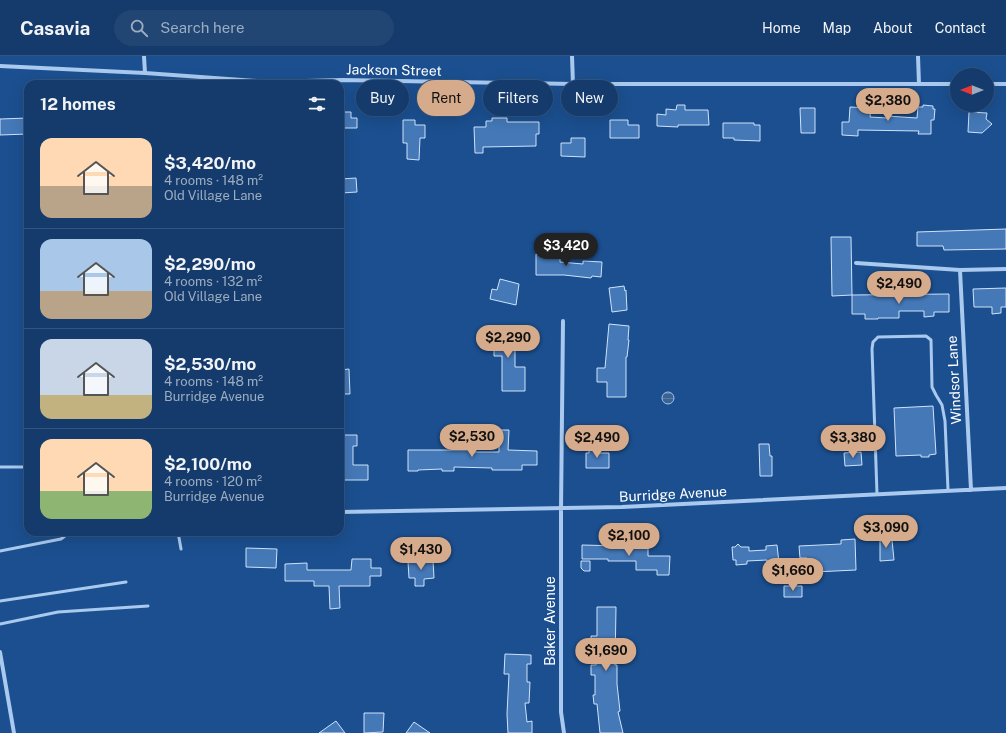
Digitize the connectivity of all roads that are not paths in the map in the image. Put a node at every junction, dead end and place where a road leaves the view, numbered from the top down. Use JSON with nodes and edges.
{"nodes":[{"id":1,"x":144,"y":56,"type":"edge"},
{"id":2,"x":572,"y":56,"type":"edge"},
{"id":3,"x":918,"y":56,"type":"edge"},
{"id":4,"x":0,"y":66,"type":"edge"},
{"id":5,"x":144,"y":73,"type":"junction"},
{"id":6,"x":233,"y":80,"type":"edge"},
{"id":7,"x":344,"y":80,"type":"edge"},
{"id":8,"x":573,"y":80,"type":"edge"},
{"id":9,"x":561,"y":84,"type":"edge"},
{"id":10,"x":618,"y":84,"type":"edge"},
{"id":11,"x":919,"y":84,"type":"junction"},
{"id":12,"x":950,"y":84,"type":"edge"},
{"id":13,"x":994,"y":84,"type":"edge"},
{"id":14,"x":1006,"y":84,"type":"edge"},
{"id":15,"x":856,"y":263,"type":"dead end"},
{"id":16,"x":1006,"y":269,"type":"edge"},
{"id":17,"x":960,"y":270,"type":"junction"},
{"id":18,"x":563,"y":322,"type":"dead end"},
{"id":19,"x":0,"y":467,"type":"edge"},
{"id":20,"x":24,"y":467,"type":"edge"},
{"id":21,"x":1006,"y":488,"type":"edge"},
{"id":22,"x":948,"y":490,"type":"junction"},
{"id":23,"x":971,"y":490,"type":"junction"},
{"id":24,"x":877,"y":494,"type":"junction"},
{"id":25,"x":561,"y":509,"type":"junction"},
{"id":26,"x":344,"y":512,"type":"edge"},
{"id":27,"x":64,"y":536,"type":"edge"},
{"id":28,"x":179,"y":536,"type":"edge"},
{"id":29,"x":181,"y":549,"type":"dead end"},
{"id":30,"x":0,"y":551,"type":"edge"},
{"id":31,"x":126,"y":582,"type":"dead end"},
{"id":32,"x":0,"y":600,"type":"edge"},
{"id":33,"x":148,"y":606,"type":"dead end"},
{"id":34,"x":0,"y":624,"type":"edge"},
{"id":35,"x":0,"y":652,"type":"edge"},
{"id":36,"x":14,"y":733,"type":"edge"},
{"id":37,"x":564,"y":733,"type":"edge"}],
"edges":[{"from":1,"to":5,"type":"street"},
{"from":2,"to":8,"type":"street"},
{"from":3,"to":11,"type":"street"},
{"from":4,"to":5,"type":"street","name":"Jackson Street"},
{"from":5,"to":6,"type":"street","name":"Jackson Street"},
{"from":7,"to":9,"type":"street","name":"Jackson Street"},
{"from":10,"to":11,"type":"street","name":"Jackson Street"},
{"from":11,"to":12,"type":"street","name":"Jackson Street"},
{"from":13,"to":14,"type":"street"},
{"from":15,"to":17,"type":"street"},
{"from":16,"to":17,"type":"street"},
{"from":17,"to":23,"type":"street","name":"Windsor Lane"},
{"from":18,"to":25,"type":"street","name":"Baker Avenue"},
{"from":19,"to":20,"type":"lane"},
{"from":21,"to":23,"type":"street","name":"Burridge Avenue"},
{"from":22,"to":23,"type":"street","name":"Burridge Avenue"},
{"from":22,"to":24,"type":"street","name":"Burridge Avenue"},
{"from":22,"to":24,"type":"lane"},
{"from":24,"to":25,"type":"street","name":"Burridge Avenue"},
{"from":25,"to":26,"type":"street","name":"Burridge Avenue"},
{"from":25,"to":37,"type":"street","name":"Baker Avenue"},
{"from":27,"to":30,"type":"lane"},
{"from":28,"to":29,"type":"lane"},
{"from":31,"to":32,"type":"lane"},
{"from":33,"to":34,"type":"lane"},
{"from":35,"to":36,"type":"street"}]}
